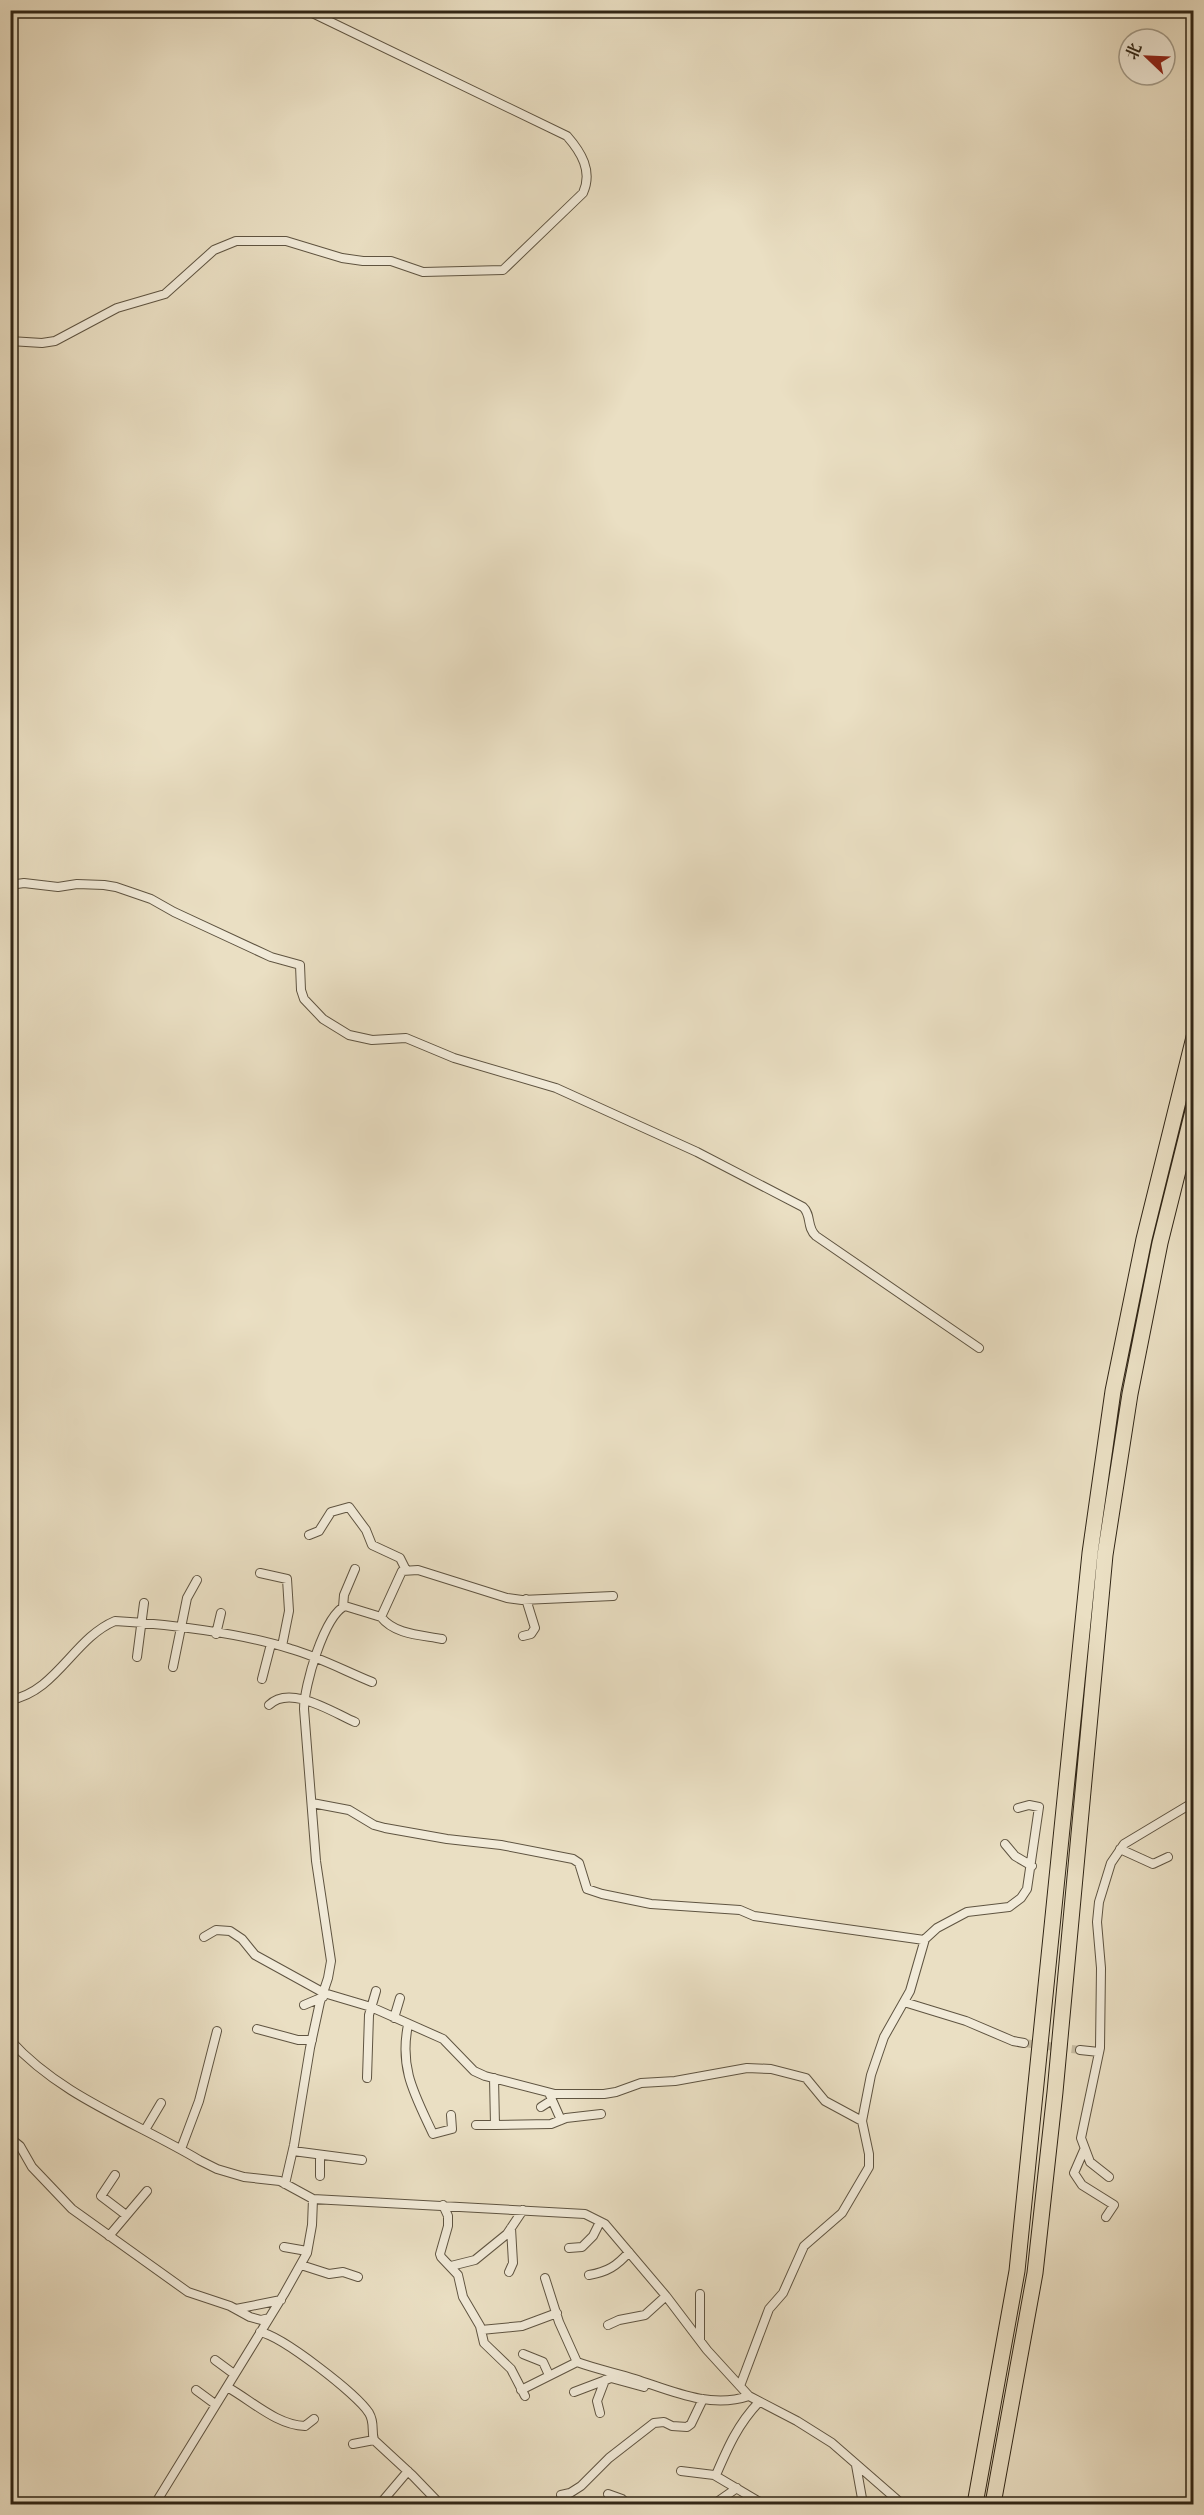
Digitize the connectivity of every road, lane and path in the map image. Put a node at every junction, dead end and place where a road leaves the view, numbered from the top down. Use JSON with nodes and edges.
{"nodes":[{"id":1,"x":306,"y":10,"type":"edge"},
{"id":2,"x":10,"y":341,"type":"edge"},
{"id":3,"x":10,"y":885,"type":"edge"},
{"id":4,"x":1194,"y":1037,"type":"edge"},
{"id":5,"x":1194,"y":1107,"type":"edge"},
{"id":6,"x":979,"y":1348,"type":"dead end"},
{"id":7,"x":309,"y":1535,"type":"dead end"},
{"id":8,"x":355,"y":1569,"type":"dead end"},
{"id":9,"x":406,"y":1570,"type":"junction"},
{"id":10,"x":260,"y":1573,"type":"dead end"},
{"id":11,"x":197,"y":1580,"type":"dead end"},
{"id":12,"x":613,"y":1596,"type":"dead end"},
{"id":13,"x":526,"y":1599,"type":"junction"},
{"id":14,"x":144,"y":1603,"type":"dead end"},
{"id":15,"x":343,"y":1607,"type":"junction"},
{"id":16,"x":221,"y":1613,"type":"dead end"},
{"id":17,"x":381,"y":1617,"type":"junction"},
{"id":18,"x":141,"y":1624,"type":"junction"},
{"id":19,"x":181,"y":1629,"type":"junction"},
{"id":20,"x":216,"y":1634,"type":"junction"},
{"id":21,"x":523,"y":1636,"type":"dead end"},
{"id":22,"x":442,"y":1639,"type":"dead end"},
{"id":23,"x":271,"y":1644,"type":"junction"},
{"id":24,"x":282,"y":1646,"type":"junction"},
{"id":25,"x":137,"y":1657,"type":"dead end"},
{"id":26,"x":314,"y":1657,"type":"junction"},
{"id":27,"x":173,"y":1667,"type":"dead end"},
{"id":28,"x":262,"y":1679,"type":"dead end"},
{"id":29,"x":372,"y":1682,"type":"dead end"},
{"id":30,"x":10,"y":1700,"type":"edge"},
{"id":31,"x":304,"y":1700,"type":"junction"},
{"id":32,"x":269,"y":1705,"type":"dead end"},
{"id":33,"x":355,"y":1722,"type":"dead end"},
{"id":34,"x":1194,"y":1802,"type":"edge"},
{"id":35,"x":312,"y":1803,"type":"junction"},
{"id":36,"x":1018,"y":1808,"type":"dead end"},
{"id":37,"x":1005,"y":1844,"type":"dead end"},
{"id":38,"x":1120,"y":1849,"type":"junction"},
{"id":39,"x":1168,"y":1857,"type":"dead end"},
{"id":40,"x":1032,"y":1866,"type":"junction"},
{"id":41,"x":204,"y":1937,"type":"dead end"},
{"id":42,"x":924,"y":1940,"type":"junction"},
{"id":43,"x":375,"y":1991,"type":"dead end"},
{"id":44,"x":323,"y":1995,"type":"junction"},
{"id":45,"x":400,"y":1998,"type":"dead end"},
{"id":46,"x":904,"y":2002,"type":"junction"},
{"id":47,"x":304,"y":2005,"type":"dead end"},
{"id":48,"x":370,"y":2007,"type":"junction"},
{"id":49,"x":394,"y":2018,"type":"junction"},
{"id":50,"x":408,"y":2025,"type":"junction"},
{"id":51,"x":257,"y":2029,"type":"dead end"},
{"id":52,"x":217,"y":2031,"type":"dead end"},
{"id":53,"x":10,"y":2040,"type":"edge"},
{"id":54,"x":312,"y":2040,"type":"junction"},
{"id":55,"x":1024,"y":2043,"type":"tunnel mouth"},
{"id":56,"x":1080,"y":2050,"type":"tunnel mouth"},
{"id":57,"x":1099,"y":2052,"type":"junction"},
{"id":58,"x":494,"y":2078,"type":"junction"},
{"id":59,"x":367,"y":2079,"type":"dead end"},
{"id":60,"x":551,"y":2096,"type":"junction"},
{"id":61,"x":161,"y":2103,"type":"dead end"},
{"id":62,"x":541,"y":2107,"type":"dead end"},
{"id":63,"x":601,"y":2114,"type":"dead end"},
{"id":64,"x":451,"y":2115,"type":"dead end"},
{"id":65,"x":561,"y":2120,"type":"junction"},
{"id":66,"x":861,"y":2121,"type":"junction"},
{"id":67,"x":476,"y":2125,"type":"dead end"},
{"id":68,"x":495,"y":2125,"type":"junction"},
{"id":69,"x":146,"y":2130,"type":"junction"},
{"id":70,"x":10,"y":2138,"type":"edge"},
{"id":71,"x":181,"y":2149,"type":"junction"},
{"id":72,"x":1084,"y":2150,"type":"junction"},
{"id":73,"x":293,"y":2151,"type":"junction"},
{"id":74,"x":320,"y":2155,"type":"junction"},
{"id":75,"x":362,"y":2160,"type":"dead end"},
{"id":76,"x":1078,"y":2162,"type":"junction"},
{"id":77,"x":1093,"y":2166,"type":"junction"},
{"id":78,"x":115,"y":2175,"type":"dead end"},
{"id":79,"x":320,"y":2176,"type":"dead end"},
{"id":80,"x":1109,"y":2177,"type":"dead end"},
{"id":81,"x":285,"y":2184,"type":"junction"},
{"id":82,"x":147,"y":2191,"type":"dead end"},
{"id":83,"x":313,"y":2199,"type":"junction"},
{"id":84,"x":443,"y":2205,"type":"junction"},
{"id":85,"x":523,"y":2210,"type":"junction"},
{"id":86,"x":126,"y":2216,"type":"junction"},
{"id":87,"x":1106,"y":2217,"type":"dead end"},
{"id":88,"x":600,"y":2222,"type":"junction"},
{"id":89,"x":511,"y":2228,"type":"junction"},
{"id":90,"x":109,"y":2236,"type":"junction"},
{"id":91,"x":284,"y":2247,"type":"dead end"},
{"id":92,"x":569,"y":2248,"type":"dead end"},
{"id":93,"x":308,"y":2251,"type":"junction"},
{"id":94,"x":629,"y":2252,"type":"junction"},
{"id":95,"x":301,"y":2265,"type":"junction"},
{"id":96,"x":451,"y":2266,"type":"junction"},
{"id":97,"x":509,"y":2272,"type":"dead end"},
{"id":98,"x":589,"y":2275,"type":"dead end"},
{"id":99,"x":358,"y":2277,"type":"dead end"},
{"id":100,"x":545,"y":2278,"type":"dead end"},
{"id":101,"x":700,"y":2294,"type":"dead end"},
{"id":102,"x":666,"y":2296,"type":"junction"},
{"id":103,"x":280,"y":2300,"type":"junction"},
{"id":104,"x":236,"y":2309,"type":"junction"},
{"id":105,"x":557,"y":2313,"type":"junction"},
{"id":106,"x":269,"y":2318,"type":"junction"},
{"id":107,"x":608,"y":2325,"type":"dead end"},
{"id":108,"x":481,"y":2330,"type":"junction"},
{"id":109,"x":260,"y":2332,"type":"junction"},
{"id":110,"x":700,"y":2340,"type":"junction"},
{"id":111,"x":523,"y":2354,"type":"dead end"},
{"id":112,"x":215,"y":2360,"type":"dead end"},
{"id":113,"x":577,"y":2362,"type":"junction"},
{"id":114,"x":234,"y":2374,"type":"junction"},
{"id":115,"x":549,"y":2375,"type":"junction"},
{"id":116,"x":605,"y":2380,"type":"junction"},
{"id":117,"x":740,"y":2386,"type":"junction"},
{"id":118,"x":227,"y":2387,"type":"junction"},
{"id":119,"x":657,"y":2388,"type":"junction"},
{"id":120,"x":196,"y":2391,"type":"dead end"},
{"id":121,"x":574,"y":2392,"type":"dead end"},
{"id":122,"x":749,"y":2396,"type":"junction"},
{"id":123,"x":703,"y":2399,"type":"junction"},
{"id":124,"x":759,"y":2402,"type":"junction"},
{"id":125,"x":215,"y":2404,"type":"junction"},
{"id":126,"x":600,"y":2413,"type":"dead end"},
{"id":127,"x":314,"y":2420,"type":"dead end"},
{"id":128,"x":374,"y":2440,"type":"junction"},
{"id":129,"x":353,"y":2444,"type":"dead end"},
{"id":130,"x":856,"y":2465,"type":"junction"},
{"id":131,"x":408,"y":2471,"type":"junction"},
{"id":132,"x":681,"y":2471,"type":"dead end"},
{"id":133,"x":716,"y":2475,"type":"junction"},
{"id":134,"x":737,"y":2488,"type":"junction"},
{"id":135,"x":608,"y":2494,"type":"dead end"},
{"id":136,"x":561,"y":2495,"type":"dead end"},
{"id":137,"x":155,"y":2505,"type":"edge"},
{"id":138,"x":380,"y":2505,"type":"edge"},
{"id":139,"x":440,"y":2505,"type":"edge"},
{"id":140,"x":628,"y":2505,"type":"edge"},
{"id":141,"x":714,"y":2505,"type":"edge"},
{"id":142,"x":763,"y":2505,"type":"edge"},
{"id":143,"x":863,"y":2505,"type":"edge"},
{"id":144,"x":902,"y":2505,"type":"edge"},
{"id":145,"x":975,"y":2505,"type":"edge"},
{"id":146,"x":993,"y":2505,"type":"edge"}],
"edges":[{"from":1,"to":2,"type":"street"},
{"from":3,"to":6,"type":"street"},
{"from":4,"to":145,"type":"highway"},
{"from":5,"to":146,"type":"highway"},
{"from":7,"to":9,"type":"street"},
{"from":8,"to":15,"type":"street"},
{"from":9,"to":13,"type":"street"},
{"from":9,"to":17,"type":"street"},
{"from":10,"to":24,"type":"street"},
{"from":11,"to":19,"type":"street"},
{"from":12,"to":13,"type":"street"},
{"from":13,"to":21,"type":"street"},
{"from":14,"to":18,"type":"street"},
{"from":15,"to":17,"type":"street"},
{"from":15,"to":26,"type":"street"},
{"from":16,"to":20,"type":"street"},
{"from":17,"to":22,"type":"street"},
{"from":18,"to":19,"type":"street"},
{"from":18,"to":25,"type":"street"},
{"from":18,"to":30,"type":"street"},
{"from":19,"to":20,"type":"street"},
{"from":19,"to":27,"type":"street"},
{"from":20,"to":23,"type":"street"},
{"from":23,"to":24,"type":"street"},
{"from":23,"to":28,"type":"street"},
{"from":24,"to":26,"type":"street"},
{"from":26,"to":29,"type":"street"},
{"from":26,"to":31,"type":"street"},
{"from":31,"to":32,"type":"street"},
{"from":31,"to":33,"type":"street"},
{"from":31,"to":35,"type":"street"},
{"from":34,"to":38,"type":"street"},
{"from":35,"to":42,"type":"street"},
{"from":35,"to":44,"type":"street"},
{"from":36,"to":40,"type":"street"},
{"from":37,"to":40,"type":"street"},
{"from":38,"to":39,"type":"street"},
{"from":38,"to":57,"type":"street"},
{"from":40,"to":42,"type":"street"},
{"from":41,"to":44,"type":"street"},
{"from":42,"to":46,"type":"street"},
{"from":43,"to":48,"type":"street"},
{"from":44,"to":47,"type":"street"},
{"from":44,"to":48,"type":"street"},
{"from":44,"to":54,"type":"street"},
{"from":45,"to":49,"type":"street"},
{"from":46,"to":55,"type":"street"},
{"from":46,"to":66,"type":"street"},
{"from":48,"to":49,"type":"street"},
{"from":48,"to":59,"type":"street"},
{"from":49,"to":50,"type":"street"},
{"from":50,"to":58,"type":"street"},
{"from":50,"to":64,"type":"street"},
{"from":51,"to":54,"type":"street"},
{"from":52,"to":71,"type":"street"},
{"from":53,"to":69,"type":"street"},
{"from":54,"to":73,"type":"street"},
{"from":56,"to":57,"type":"street"},
{"from":57,"to":72,"type":"street"},
{"from":58,"to":60,"type":"street"},
{"from":58,"to":68,"type":"street"},
{"from":60,"to":62,"type":"street"},
{"from":60,"to":65,"type":"street"},
{"from":60,"to":66,"type":"street"},
{"from":61,"to":69,"type":"street"},
{"from":63,"to":65,"type":"street"},
{"from":65,"to":68,"type":"street"},
{"from":66,"to":117,"type":"street"},
{"from":67,"to":68,"type":"street"},
{"from":69,"to":71,"type":"street"},
{"from":70,"to":90,"type":"street"},
{"from":71,"to":81,"type":"street"},
{"from":72,"to":76,"type":"street"},
{"from":72,"to":77,"type":"street"},
{"from":73,"to":74,"type":"street"},
{"from":73,"to":81,"type":"street"},
{"from":74,"to":75,"type":"street"},
{"from":74,"to":79,"type":"street"},
{"from":76,"to":77,"type":"street"},
{"from":76,"to":87,"type":"street"},
{"from":77,"to":80,"type":"street"},
{"from":78,"to":86,"type":"street"},
{"from":81,"to":83,"type":"street"},
{"from":82,"to":86,"type":"street"},
{"from":83,"to":84,"type":"street"},
{"from":83,"to":93,"type":"street"},
{"from":84,"to":85,"type":"street"},
{"from":84,"to":96,"type":"street"},
{"from":85,"to":88,"type":"street"},
{"from":85,"to":89,"type":"street"},
{"from":86,"to":90,"type":"street"},
{"from":88,"to":92,"type":"street"},
{"from":88,"to":94,"type":"street"},
{"from":89,"to":96,"type":"street"},
{"from":89,"to":97,"type":"street"},
{"from":90,"to":104,"type":"street"},
{"from":91,"to":93,"type":"street"},
{"from":93,"to":95,"type":"street"},
{"from":94,"to":98,"type":"street"},
{"from":94,"to":102,"type":"street"},
{"from":95,"to":99,"type":"street"},
{"from":95,"to":103,"type":"street"},
{"from":96,"to":108,"type":"street"},
{"from":100,"to":105,"type":"street"},
{"from":101,"to":110,"type":"street"},
{"from":102,"to":107,"type":"street"},
{"from":102,"to":110,"type":"street"},
{"from":103,"to":104,"type":"street"},
{"from":103,"to":106,"type":"street"},
{"from":104,"to":106,"type":"street"},
{"from":105,"to":108,"type":"street"},
{"from":105,"to":113,"type":"street"},
{"from":106,"to":109,"type":"street"},
{"from":108,"to":115,"type":"street"},
{"from":109,"to":114,"type":"street"},
{"from":109,"to":128,"type":"street"},
{"from":110,"to":117,"type":"street"},
{"from":111,"to":115,"type":"street"},
{"from":112,"to":114,"type":"street"},
{"from":113,"to":115,"type":"street"},
{"from":113,"to":119,"type":"street"},
{"from":114,"to":118,"type":"street"},
{"from":116,"to":119,"type":"street"},
{"from":116,"to":121,"type":"street"},
{"from":116,"to":126,"type":"street"},
{"from":117,"to":122,"type":"street"},
{"from":118,"to":125,"type":"street"},
{"from":118,"to":127,"type":"street"},
{"from":119,"to":123,"type":"street"},
{"from":120,"to":125,"type":"street"},
{"from":122,"to":123,"type":"street"},
{"from":122,"to":124,"type":"street"},
{"from":123,"to":136,"type":"street"},
{"from":124,"to":130,"type":"street"},
{"from":124,"to":133,"type":"street"},
{"from":125,"to":137,"type":"street"},
{"from":128,"to":129,"type":"street"},
{"from":128,"to":131,"type":"street"},
{"from":130,"to":143,"type":"street"},
{"from":130,"to":144,"type":"street"},
{"from":131,"to":138,"type":"street"},
{"from":131,"to":139,"type":"street"},
{"from":132,"to":133,"type":"street"},
{"from":133,"to":134,"type":"street"},
{"from":134,"to":141,"type":"street"},
{"from":134,"to":142,"type":"street"},
{"from":135,"to":140,"type":"street"}]}
